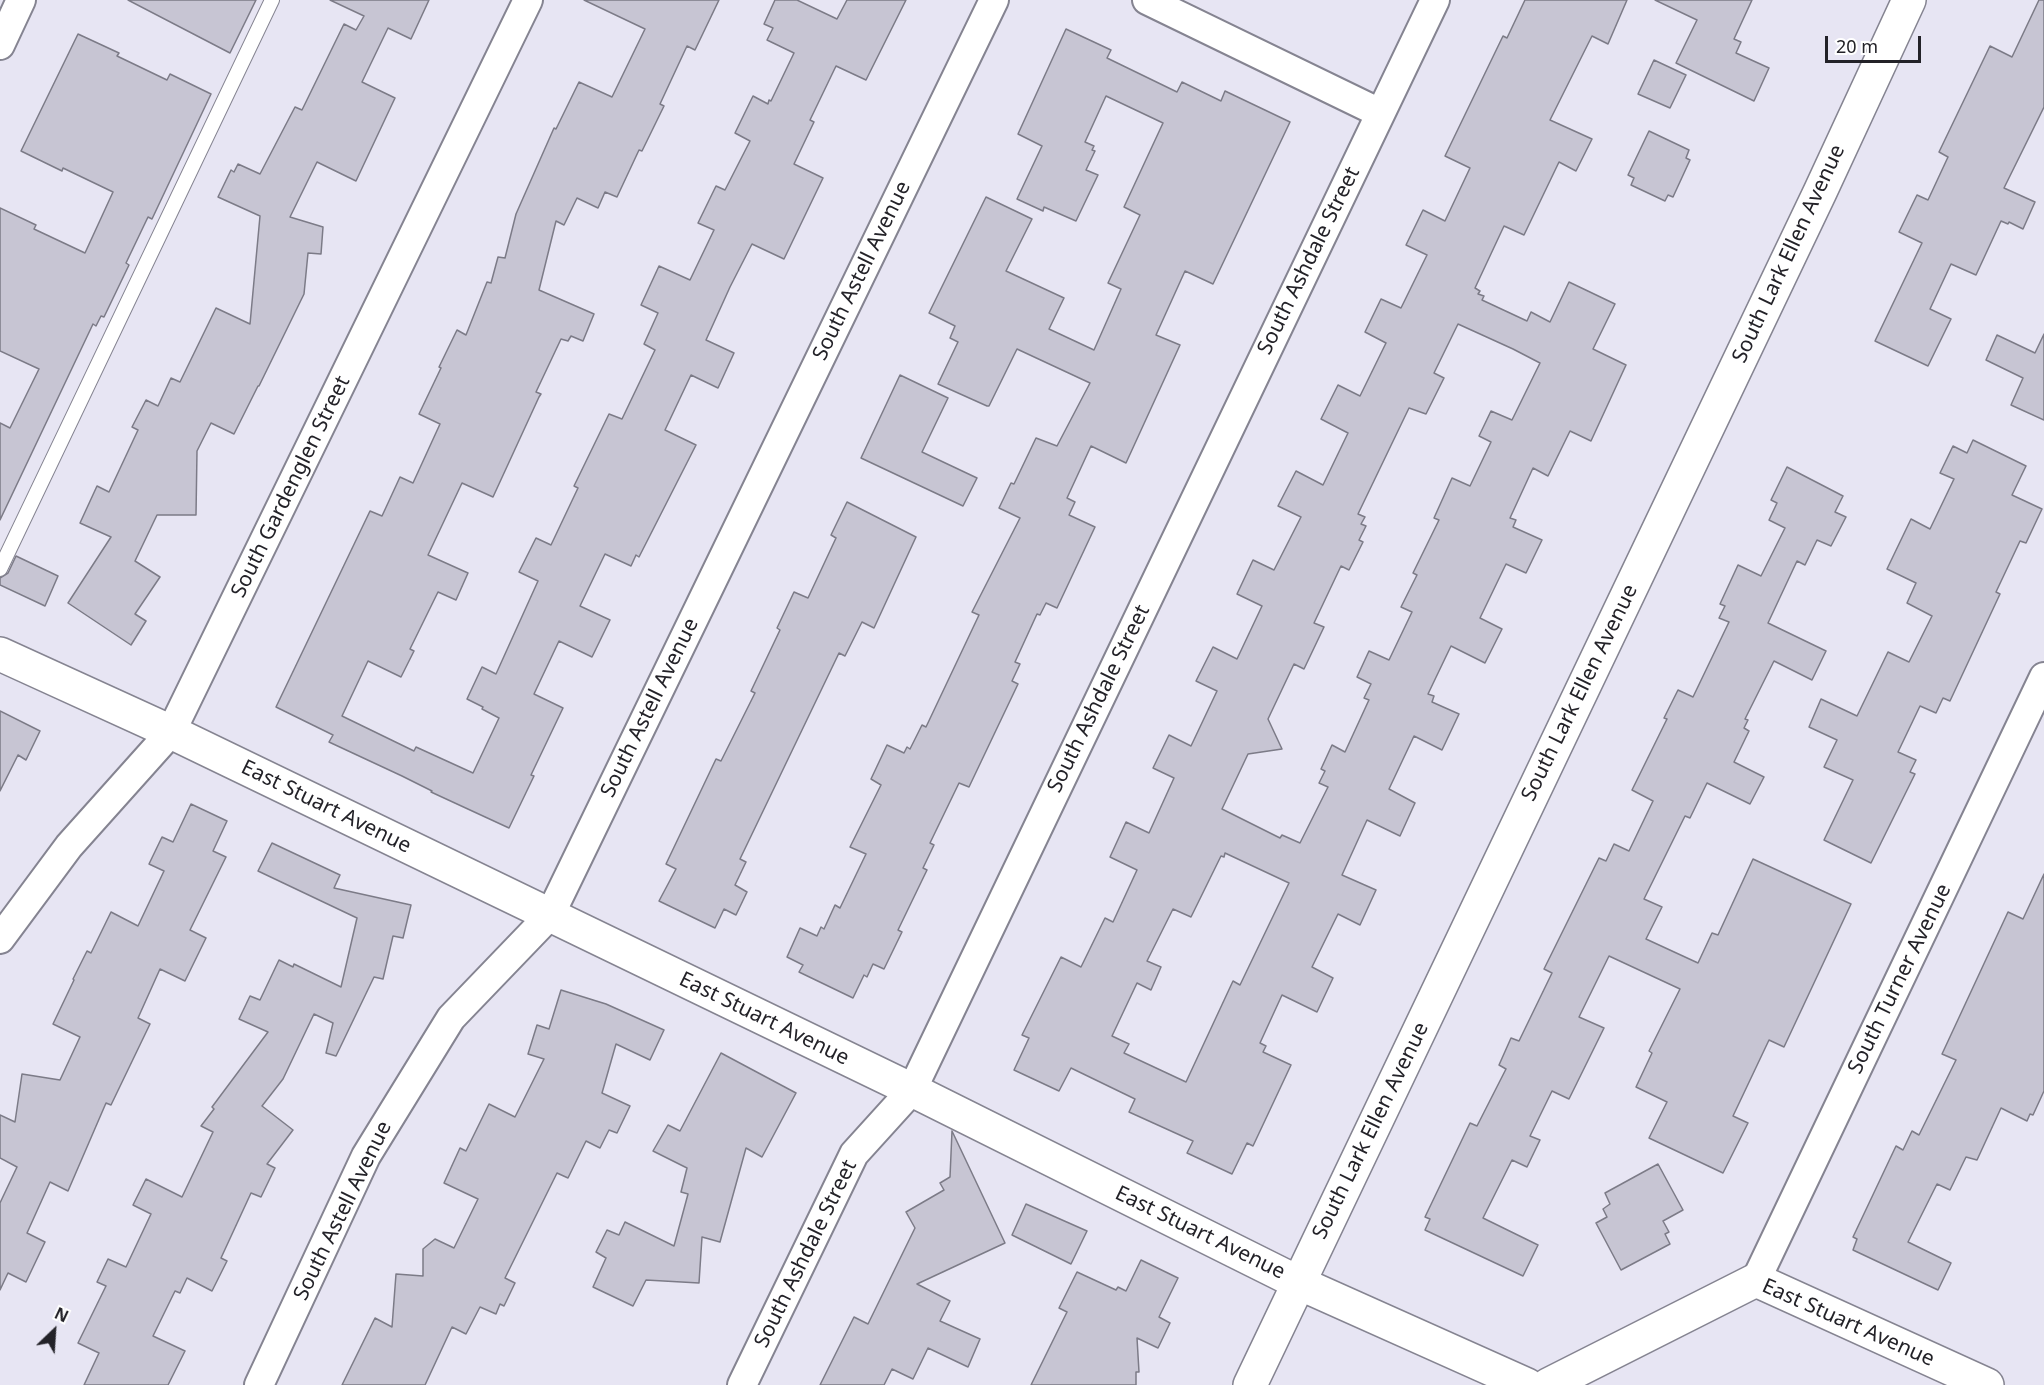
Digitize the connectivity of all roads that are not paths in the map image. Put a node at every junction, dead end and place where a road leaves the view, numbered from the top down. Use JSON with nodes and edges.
{"nodes":[{"id":1,"x":21,"y":0,"type":"edge"},
{"id":2,"x":272,"y":0,"type":"edge"},
{"id":3,"x":528,"y":0,"type":"edge"},
{"id":4,"x":994,"y":0,"type":"edge"},
{"id":5,"x":1147,"y":0,"type":"edge"},
{"id":6,"x":1435,"y":0,"type":"edge"},
{"id":7,"x":1909,"y":0,"type":"edge"},
{"id":8,"x":0,"y":45,"type":"edge"},
{"id":9,"x":1380,"y":113,"type":"junction"},
{"id":10,"x":0,"y":569,"type":"edge"},
{"id":11,"x":0,"y":654,"type":"edge"},
{"id":12,"x":2044,"y":677,"type":"edge"},
{"id":13,"x":171,"y":732,"type":"junction"},
{"id":14,"x":550,"y":915,"type":"junction"},
{"id":15,"x":0,"y":939,"type":"edge"},
{"id":16,"x":912,"y":1090,"type":"junction"},
{"id":17,"x":1756,"y":1280,"type":"junction"},
{"id":18,"x":1299,"y":1283,"type":"junction"},
{"id":19,"x":259,"y":1385,"type":"edge"},
{"id":20,"x":742,"y":1385,"type":"edge"},
{"id":21,"x":1250,"y":1385,"type":"edge"},
{"id":22,"x":1527,"y":1385,"type":"edge"},
{"id":23,"x":1548,"y":1385,"type":"edge"},
{"id":24,"x":1987,"y":1385,"type":"edge"}],
"edges":[{"from":1,"to":8,"type":"street"},
{"from":2,"to":10,"type":"lane"},
{"from":3,"to":13,"type":"street","name":"South Gardenglen Street"},
{"from":4,"to":14,"type":"street","name":"South Astell Avenue"},
{"from":5,"to":9,"type":"street"},
{"from":6,"to":9,"type":"street","name":"South Ashdale Street"},
{"from":7,"to":18,"type":"street","name":"South Lark Ellen Avenue"},
{"from":9,"to":16,"type":"street","name":"South Ashdale Street"},
{"from":11,"to":13,"type":"street","name":"East Stuart Avenue"},
{"from":12,"to":17,"type":"street","name":"South Turner Avenue"},
{"from":13,"to":14,"type":"street","name":"East Stuart Avenue"},
{"from":13,"to":15,"type":"street","name":"South Gardenglen Street"},
{"from":14,"to":16,"type":"street","name":"East Stuart Avenue"},
{"from":14,"to":19,"type":"street","name":"South Astell Avenue"},
{"from":16,"to":18,"type":"street","name":"East Stuart Avenue"},
{"from":16,"to":20,"type":"street","name":"South Ashdale Street"},
{"from":17,"to":23,"type":"street","name":"East Stuart Avenue"},
{"from":17,"to":24,"type":"street","name":"East Stuart Avenue"},
{"from":18,"to":21,"type":"street","name":"South Lark Ellen Avenue"},
{"from":18,"to":22,"type":"street","name":"East Stuart Avenue"}]}
